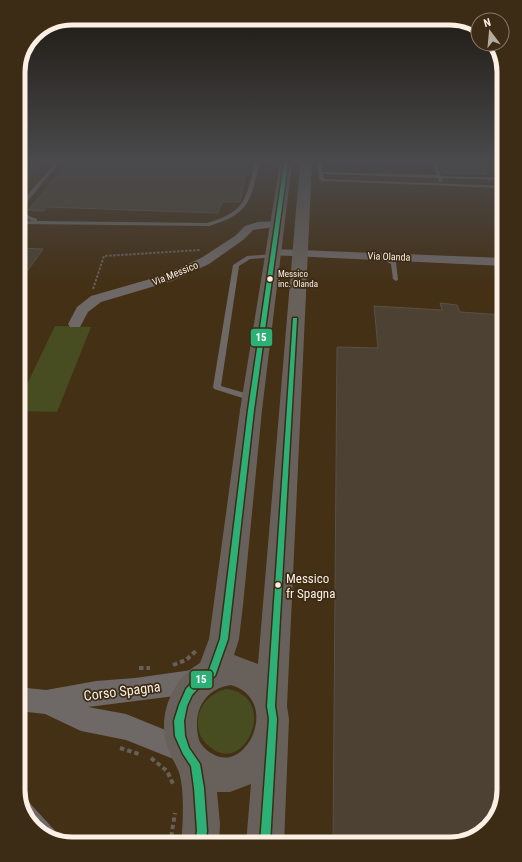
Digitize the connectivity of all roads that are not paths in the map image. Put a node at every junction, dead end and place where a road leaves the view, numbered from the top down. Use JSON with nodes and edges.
{"nodes":[{"id":1,"x":245,"y":203,"type":"edge"},
{"id":2,"x":281,"y":203,"type":"edge"},
{"id":3,"x":307,"y":203,"type":"edge"},
{"id":4,"x":25,"y":216,"type":"edge"},
{"id":5,"x":25,"y":222,"type":"edge"},
{"id":6,"x":50,"y":222,"type":"junction"},
{"id":7,"x":278,"y":224,"type":"junction"},
{"id":8,"x":299,"y":254,"type":"junction"},
{"id":9,"x":274,"y":255,"type":"junction"},
{"id":10,"x":380,"y":256,"type":"junction"},
{"id":11,"x":497,"y":262,"type":"edge"},
{"id":12,"x":396,"y":279,"type":"dead end"},
{"id":13,"x":75,"y":324,"type":"dead end"},
{"id":14,"x":253,"y":398,"type":"junction"},
{"id":15,"x":206,"y":677,"type":"junction"},
{"id":16,"x":25,"y":700,"type":"edge"},
{"id":17,"x":46,"y":702,"type":"junction"},
{"id":18,"x":271,"y":719,"type":"junction"},
{"id":19,"x":185,"y":768,"type":"junction"},
{"id":20,"x":201,"y":837,"type":"edge"},
{"id":21,"x":265,"y":837,"type":"edge"}],
"edges":[{"from":1,"to":6,"type":"lane"},
{"from":2,"to":7,"type":"street"},
{"from":3,"to":8,"type":"street"},
{"from":4,"to":6,"type":"lane"},
{"from":5,"to":6,"type":"lane"},
{"from":7,"to":9,"type":"street"},
{"from":7,"to":13,"type":"street","name":"Via Messico"},
{"from":8,"to":9,"type":"street","name":"Via Olanda"},
{"from":8,"to":10,"type":"street","name":"Via Olanda"},
{"from":8,"to":18,"type":"street"},
{"from":9,"to":14,"type":"street"},
{"from":9,"to":14,"type":"lane"},
{"from":10,"to":11,"type":"street","name":"Via Olanda"},
{"from":10,"to":12,"type":"lane"},
{"from":14,"to":15,"type":"street"},
{"from":15,"to":17,"type":"street","name":"Corso Spagna"},
{"from":15,"to":18,"type":"street"},
{"from":15,"to":19,"type":"street"},
{"from":16,"to":17,"type":"street","name":"Corso Spagna"},
{"from":17,"to":19,"type":"street","name":"Corso Spagna"},
{"from":18,"to":19,"type":"street"},
{"from":18,"to":21,"type":"street"},
{"from":19,"to":20,"type":"street"}]}
